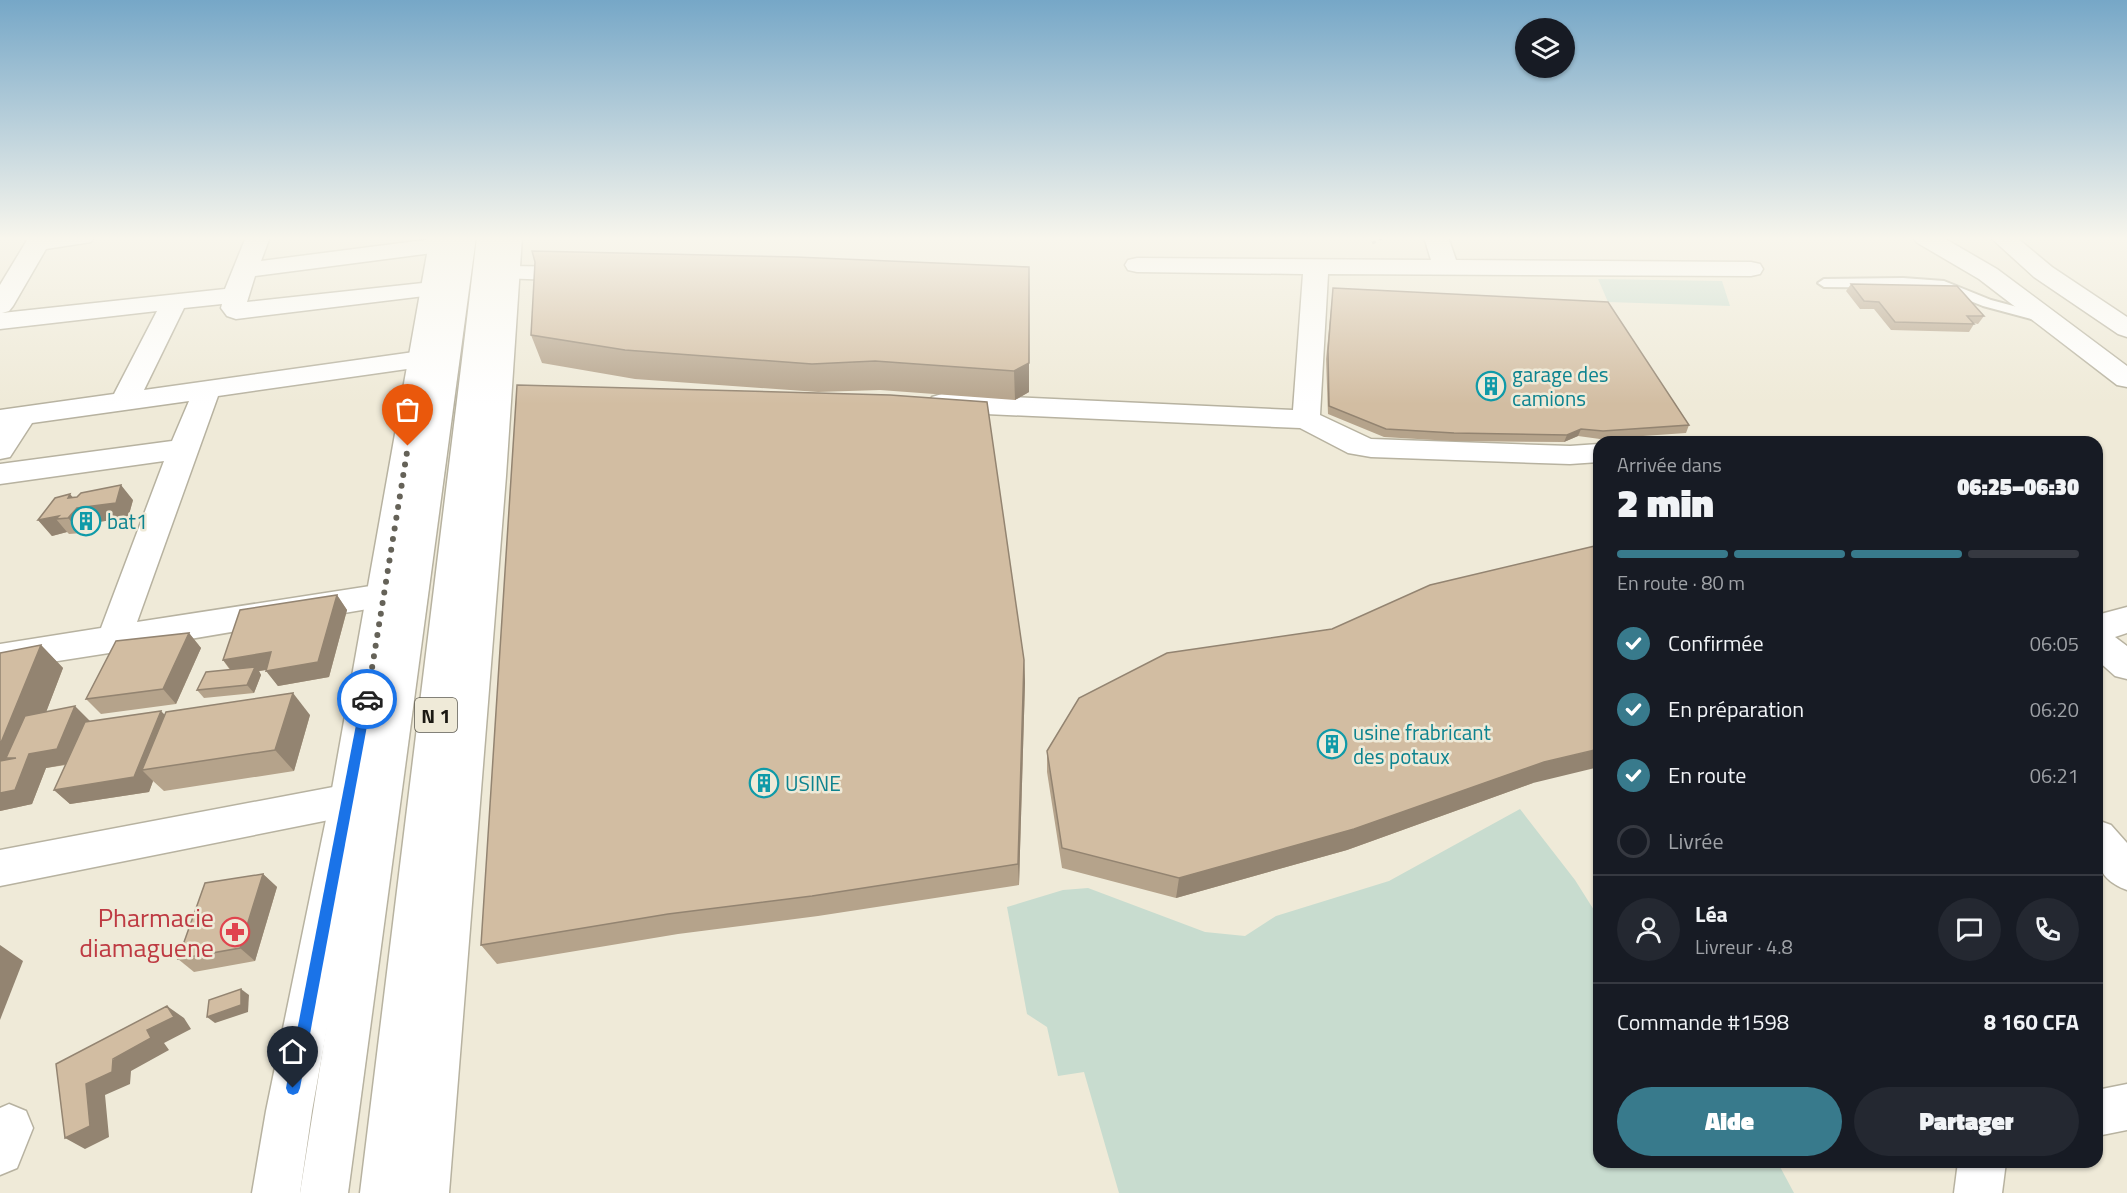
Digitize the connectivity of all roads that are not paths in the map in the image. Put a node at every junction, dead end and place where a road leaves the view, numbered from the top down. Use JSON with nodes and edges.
{"nodes":[{"id":1,"x":400,"y":293,"type":"edge"},
{"id":2,"x":431,"y":293,"type":"edge"},
{"id":3,"x":441,"y":293,"type":"edge"},
{"id":4,"x":492,"y":293,"type":"edge"},
{"id":5,"x":507,"y":293,"type":"edge"},
{"id":6,"x":1314,"y":293,"type":"edge"},
{"id":7,"x":1961,"y":293,"type":"edge"},
{"id":8,"x":2012,"y":293,"type":"edge"},
{"id":9,"x":2073,"y":293,"type":"edge"},
{"id":10,"x":235,"y":295,"type":"joint"},
{"id":11,"x":174,"y":302,"type":"junction"},
{"id":12,"x":2047,"y":320,"type":"junction"},
{"id":13,"x":0,"y":321,"type":"edge"},
{"id":14,"x":2127,"y":329,"type":"edge"},
{"id":15,"x":421,"y":359,"type":"junction"},
{"id":16,"x":2127,"y":378,"type":"edge"},
{"id":17,"x":207,"y":390,"type":"junction"},
{"id":18,"x":497,"y":398,"type":"junction"},
{"id":19,"x":124,"y":402,"type":"junction"},
{"id":20,"x":922,"y":403,"type":"edge"},
{"id":21,"x":11,"y":418,"type":"edge"},
{"id":22,"x":1306,"y":419,"type":"junction"},
{"id":23,"x":183,"y":449,"type":"junction"},
{"id":24,"x":0,"y":450,"type":"edge"},
{"id":25,"x":1593,"y":453,"type":"edge"},
{"id":26,"x":0,"y":474,"type":"edge"},
{"id":27,"x":398,"y":594,"type":"junction"},
{"id":28,"x":2105,"y":627,"type":"edge"},
{"id":29,"x":112,"y":641,"type":"junction"},
{"id":30,"x":0,"y":657,"type":"edge"},
{"id":31,"x":2127,"y":666,"type":"edge"},
{"id":32,"x":349,"y":800,"type":"junction"},
{"id":33,"x":2103,"y":844,"type":"edge"},
{"id":34,"x":0,"y":868,"type":"edge"},
{"id":35,"x":2127,"y":872,"type":"edge"},
{"id":36,"x":419,"y":1030,"type":"junction"},
{"id":37,"x":2127,"y":1107,"type":"edge"},
{"id":38,"x":2103,"y":1112,"type":"edge"},
{"id":39,"x":1981,"y":1168,"type":"edge"},
{"id":40,"x":276,"y":1193,"type":"edge"},
{"id":41,"x":324,"y":1193,"type":"edge"},
{"id":42,"x":384,"y":1193,"type":"edge"},
{"id":43,"x":425,"y":1193,"type":"edge"},
{"id":44,"x":1978,"y":1193,"type":"edge"}],
"edges":[{"from":1,"to":10,"type":"main road"},
{"from":2,"to":15,"type":"main road"},
{"from":3,"to":27,"type":"main road","number":"N 1"},
{"from":4,"to":18,"type":"main road"},
{"from":5,"to":18,"type":"main road"},
{"from":6,"to":22,"type":"main road"},
{"from":7,"to":12,"type":"lane"},
{"from":8,"to":12,"type":"main road"},
{"from":9,"to":14,"type":"main road"},
{"from":10,"to":11,"type":"main road"},
{"from":11,"to":13,"type":"main road"},
{"from":11,"to":19,"type":"main road"},
{"from":12,"to":16,"type":"main road"},
{"from":15,"to":17,"type":"main road"},
{"from":15,"to":27,"type":"main road"},
{"from":17,"to":19,"type":"main road"},
{"from":17,"to":23,"type":"main road"},
{"from":18,"to":36,"type":"main road"},
{"from":19,"to":21,"type":"main road"},
{"from":20,"to":22,"type":"main road"},
{"from":21,"to":24,"type":"main road"},
{"from":22,"to":25,"type":"main road"},
{"from":23,"to":26,"type":"main road"},
{"from":23,"to":29,"type":"main road"},
{"from":27,"to":29,"type":"main road"},
{"from":27,"to":32,"type":"main road"},
{"from":27,"to":41,"type":"main road","number":"N 1"},
{"from":28,"to":31,"type":"main road"},
{"from":29,"to":30,"type":"main road"},
{"from":32,"to":34,"type":"main road"},
{"from":32,"to":40,"type":"main road"},
{"from":33,"to":35,"type":"main road"},
{"from":36,"to":42,"type":"main road"},
{"from":36,"to":43,"type":"main road"},
{"from":37,"to":38,"type":"main road"},
{"from":39,"to":44,"type":"main road"}]}
